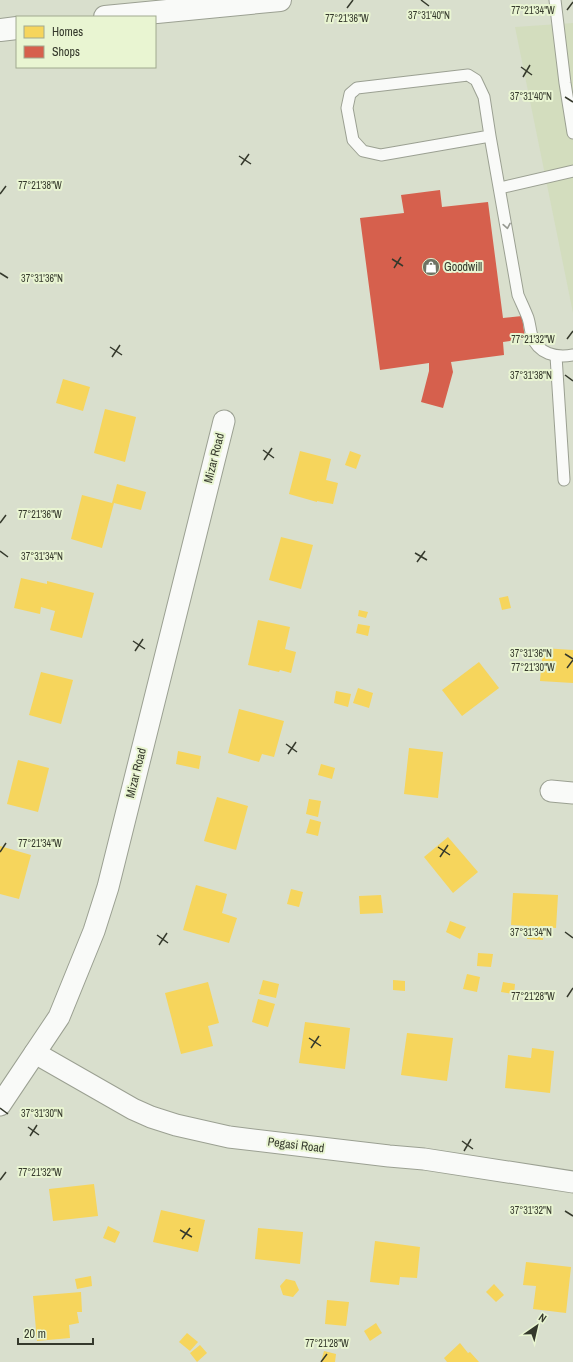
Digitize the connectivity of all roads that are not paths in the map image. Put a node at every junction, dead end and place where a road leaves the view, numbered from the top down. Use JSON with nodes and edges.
{"nodes":[{"id":1,"x":280,"y":0,"type":"edge"},
{"id":2,"x":555,"y":0,"type":"edge"},
{"id":3,"x":115,"y":16,"type":"edge"},
{"id":4,"x":16,"y":28,"type":"edge"},
{"id":5,"x":0,"y":30,"type":"edge"},
{"id":6,"x":569,"y":83,"type":"edge"},
{"id":7,"x":573,"y":133,"type":"edge"},
{"id":8,"x":490,"y":136,"type":"junction"},
{"id":9,"x":573,"y":171,"type":"edge"},
{"id":10,"x":500,"y":188,"type":"junction"},
{"id":11,"x":573,"y":355,"type":"edge"},
{"id":12,"x":556,"y":356,"type":"junction"},
{"id":13,"x":224,"y":421,"type":"dead end"},
{"id":14,"x":564,"y":480,"type":"dead end"},
{"id":15,"x":551,"y":791,"type":"dead end"},
{"id":16,"x":573,"y":793,"type":"edge"},
{"id":17,"x":35,"y":1053,"type":"junction"},
{"id":18,"x":0,"y":1105,"type":"edge"},
{"id":19,"x":573,"y":1182,"type":"edge"}],
"edges":[{"from":1,"to":3,"type":"street"},
{"from":2,"to":6,"type":"lane"},
{"from":4,"to":5,"type":"street"},
{"from":6,"to":7,"type":"lane"},
{"from":8,"to":8,"type":"lane"},
{"from":8,"to":10,"type":"lane"},
{"from":9,"to":10,"type":"lane"},
{"from":10,"to":12,"type":"lane","one_way":true},
{"from":11,"to":12,"type":"lane"},
{"from":12,"to":14,"type":"lane"},
{"from":13,"to":17,"type":"street","name":"Mizar Road"},
{"from":15,"to":16,"type":"street"},
{"from":17,"to":18,"type":"street","name":"Mizar Road"},
{"from":17,"to":19,"type":"street","name":"Pegasi Road"}]}
